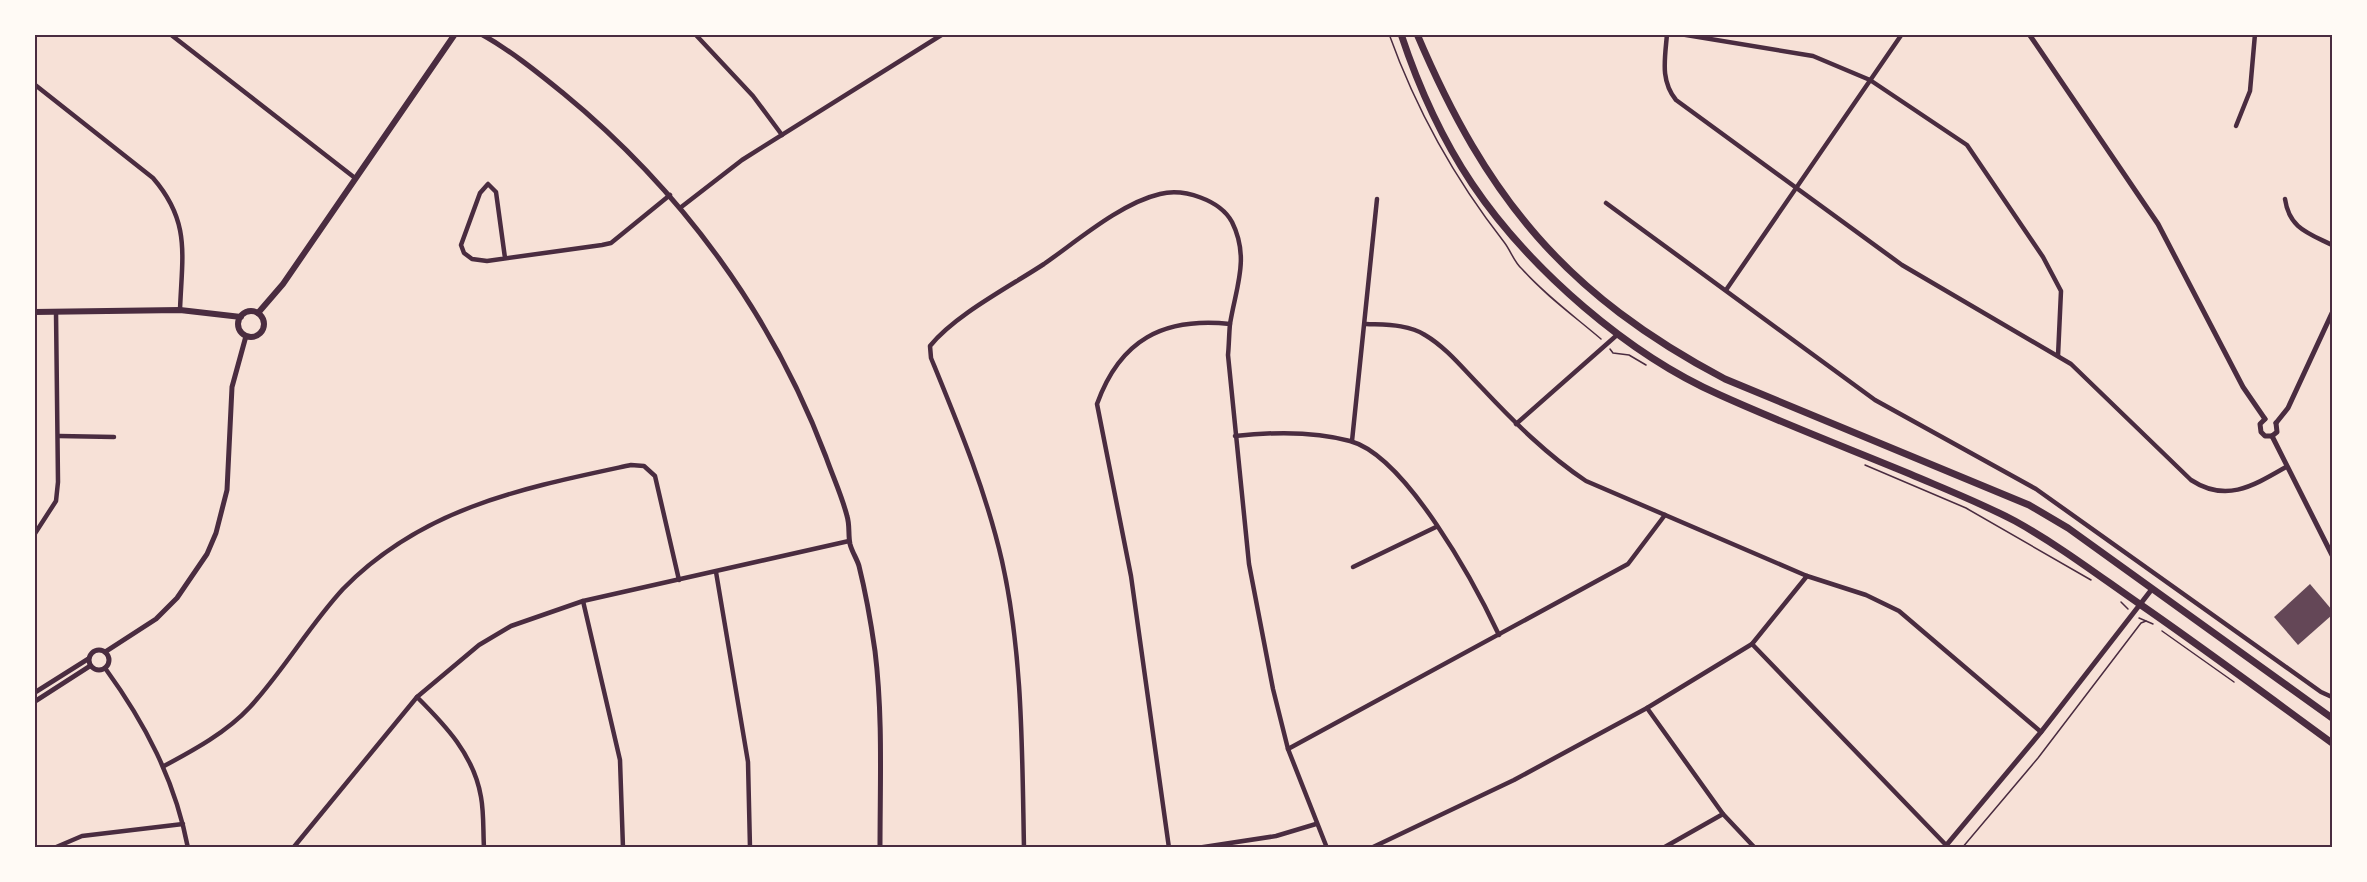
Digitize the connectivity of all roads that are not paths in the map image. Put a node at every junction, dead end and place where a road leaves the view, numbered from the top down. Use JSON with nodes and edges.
{"nodes":[{"id":1,"x":170,"y":34,"type":"edge"},
{"id":2,"x":455,"y":34,"type":"edge"},
{"id":3,"x":481,"y":34,"type":"edge"},
{"id":4,"x":694,"y":34,"type":"edge"},
{"id":5,"x":943,"y":34,"type":"edge"},
{"id":6,"x":1401,"y":34,"type":"edge"},
{"id":7,"x":1417,"y":34,"type":"edge"},
{"id":8,"x":1667,"y":34,"type":"edge"},
{"id":9,"x":1680,"y":34,"type":"edge"},
{"id":10,"x":1902,"y":34,"type":"edge"},
{"id":11,"x":2029,"y":34,"type":"edge"},
{"id":12,"x":2255,"y":34,"type":"edge"},
{"id":13,"x":1870,"y":80,"type":"junction"},
{"id":14,"x":34,"y":84,"type":"edge"},
{"id":15,"x":2236,"y":126,"type":"dead end"},
{"id":16,"x":782,"y":135,"type":"junction"},
{"id":17,"x":355,"y":178,"type":"junction"},
{"id":18,"x":1797,"y":188,"type":"junction"},
{"id":19,"x":670,"y":195,"type":"junction"},
{"id":20,"x":1377,"y":199,"type":"dead end"},
{"id":21,"x":2285,"y":199,"type":"dead end"},
{"id":22,"x":1606,"y":204,"type":"dead end"},
{"id":23,"x":680,"y":208,"type":"junction"},
{"id":24,"x":2332,"y":244,"type":"edge"},
{"id":25,"x":505,"y":258,"type":"junction"},
{"id":26,"x":1726,"y":290,"type":"junction"},
{"id":27,"x":180,"y":310,"type":"junction"},
{"id":28,"x":34,"y":312,"type":"edge"},
{"id":29,"x":56,"y":312,"type":"junction"},
{"id":30,"x":258,"y":313,"type":"junction"},
{"id":31,"x":2332,"y":313,"type":"edge"},
{"id":32,"x":241,"y":317,"type":"junction"},
{"id":33,"x":1230,"y":324,"type":"junction"},
{"id":34,"x":1366,"y":324,"type":"junction"},
{"id":35,"x":1617,"y":335,"type":"junction"},
{"id":36,"x":246,"y":336,"type":"junction"},
{"id":37,"x":2058,"y":356,"type":"junction"},
{"id":38,"x":2265,"y":419,"type":"junction"},
{"id":39,"x":2276,"y":423,"type":"junction"},
{"id":40,"x":1516,"y":424,"type":"junction"},
{"id":41,"x":59,"y":436,"type":"junction"},
{"id":42,"x":1236,"y":436,"type":"junction"},
{"id":43,"x":2272,"y":436,"type":"junction"},
{"id":44,"x":114,"y":437,"type":"dead end"},
{"id":45,"x":1352,"y":441,"type":"junction"},
{"id":46,"x":2286,"y":467,"type":"junction"},
{"id":47,"x":1665,"y":515,"type":"junction"},
{"id":48,"x":1436,"y":527,"type":"junction"},
{"id":49,"x":34,"y":535,"type":"edge"},
{"id":50,"x":849,"y":541,"type":"junction"},
{"id":51,"x":2332,"y":555,"type":"edge"},
{"id":52,"x":1353,"y":567,"type":"dead end"},
{"id":53,"x":716,"y":572,"type":"junction"},
{"id":54,"x":1808,"y":576,"type":"junction"},
{"id":55,"x":679,"y":580,"type":"junction"},
{"id":56,"x":2152,"y":589,"type":"junction"},
{"id":57,"x":583,"y":601,"type":"junction"},
{"id":58,"x":2141,"y":605,"type":"junction"},
{"id":59,"x":1499,"y":635,"type":"junction"},
{"id":60,"x":1752,"y":644,"type":"junction"},
{"id":61,"x":105,"y":652,"type":"junction"},
{"id":62,"x":89,"y":662,"type":"junction"},
{"id":63,"x":105,"y":668,"type":"junction"},
{"id":64,"x":34,"y":693,"type":"edge"},
{"id":65,"x":417,"y":697,"type":"junction"},
{"id":66,"x":2332,"y":697,"type":"edge"},
{"id":67,"x":34,"y":702,"type":"edge"},
{"id":68,"x":1647,"y":708,"type":"junction"},
{"id":69,"x":2332,"y":718,"type":"edge"},
{"id":70,"x":2041,"y":732,"type":"junction"},
{"id":71,"x":2332,"y":743,"type":"edge"},
{"id":72,"x":1288,"y":749,"type":"junction"},
{"id":73,"x":164,"y":766,"type":"junction"},
{"id":74,"x":1723,"y":814,"type":"junction"},
{"id":75,"x":183,"y":824,"type":"junction"},
{"id":76,"x":1316,"y":824,"type":"junction"},
{"id":77,"x":1945,"y":846,"type":"edge"},
{"id":78,"x":54,"y":848,"type":"edge"},
{"id":79,"x":188,"y":848,"type":"edge"},
{"id":80,"x":293,"y":848,"type":"edge"},
{"id":81,"x":484,"y":848,"type":"edge"},
{"id":82,"x":623,"y":848,"type":"edge"},
{"id":83,"x":750,"y":848,"type":"edge"},
{"id":84,"x":880,"y":848,"type":"edge"},
{"id":85,"x":1024,"y":848,"type":"edge"},
{"id":86,"x":1168,"y":848,"type":"edge"},
{"id":87,"x":1197,"y":848,"type":"edge"},
{"id":88,"x":1327,"y":848,"type":"edge"},
{"id":89,"x":1371,"y":848,"type":"edge"},
{"id":90,"x":1663,"y":848,"type":"edge"},
{"id":91,"x":1755,"y":848,"type":"edge"}],
"edges":[{"from":1,"to":17,"type":"street"},
{"from":2,"to":17,"type":"main road"},
{"from":3,"to":19,"type":"street"},
{"from":4,"to":16,"type":"street"},
{"from":5,"to":16,"type":"street"},
{"from":6,"to":35,"type":"main road"},
{"from":7,"to":56,"type":"main road"},
{"from":8,"to":18,"type":"street"},
{"from":9,"to":13,"type":"street"},
{"from":10,"to":13,"type":"street"},
{"from":11,"to":38,"type":"street"},
{"from":12,"to":15,"type":"street"},
{"from":13,"to":18,"type":"street"},
{"from":13,"to":37,"type":"street"},
{"from":14,"to":27,"type":"street"},
{"from":16,"to":23,"type":"street"},
{"from":17,"to":30,"type":"main road"},
{"from":18,"to":26,"type":"street"},
{"from":18,"to":37,"type":"street"},
{"from":19,"to":23,"type":"street"},
{"from":19,"to":25,"type":"street"},
{"from":20,"to":34,"type":"street"},
{"from":21,"to":24,"type":"street"},
{"from":22,"to":26,"type":"street"},
{"from":23,"to":50,"type":"street"},
{"from":25,"to":25,"type":"street"},
{"from":26,"to":66,"type":"street"},
{"from":27,"to":29,"type":"main road"},
{"from":27,"to":32,"type":"main road"},
{"from":28,"to":29,"type":"main road"},
{"from":29,"to":41,"type":"street"},
{"from":30,"to":32,"type":"main road"},
{"from":30,"to":36,"type":"main road"},
{"from":31,"to":39,"type":"street"},
{"from":32,"to":36,"type":"main road"},
{"from":33,"to":42,"type":"street"},
{"from":33,"to":85,"type":"street"},
{"from":33,"to":86,"type":"street"},
{"from":34,"to":40,"type":"street"},
{"from":34,"to":45,"type":"street"},
{"from":35,"to":40,"type":"street"},
{"from":35,"to":58,"type":"main road"},
{"from":36,"to":61,"type":"street"},
{"from":37,"to":46,"type":"street"},
{"from":38,"to":39,"type":"street"},
{"from":38,"to":43,"type":"street"},
{"from":39,"to":43,"type":"street"},
{"from":40,"to":47,"type":"street"},
{"from":41,"to":44,"type":"street"},
{"from":41,"to":49,"type":"street"},
{"from":42,"to":45,"type":"street"},
{"from":42,"to":72,"type":"street"},
{"from":43,"to":46,"type":"street"},
{"from":45,"to":48,"type":"street"},
{"from":46,"to":51,"type":"street"},
{"from":47,"to":54,"type":"street"},
{"from":47,"to":59,"type":"street"},
{"from":48,"to":52,"type":"street"},
{"from":48,"to":59,"type":"street"},
{"from":50,"to":53,"type":"street"},
{"from":50,"to":84,"type":"street"},
{"from":53,"to":55,"type":"street"},
{"from":53,"to":83,"type":"street"},
{"from":54,"to":60,"type":"street"},
{"from":54,"to":70,"type":"street"},
{"from":55,"to":57,"type":"street"},
{"from":55,"to":73,"type":"street"},
{"from":56,"to":58,"type":"street"},
{"from":56,"to":69,"type":"main road"},
{"from":57,"to":65,"type":"street"},
{"from":57,"to":82,"type":"street"},
{"from":58,"to":70,"type":"street"},
{"from":58,"to":71,"type":"main road"},
{"from":59,"to":72,"type":"street"},
{"from":60,"to":68,"type":"street"},
{"from":60,"to":77,"type":"street"},
{"from":61,"to":62,"type":"street"},
{"from":61,"to":63,"type":"street"},
{"from":62,"to":63,"type":"street"},
{"from":62,"to":64,"type":"street"},
{"from":62,"to":67,"type":"street"},
{"from":63,"to":73,"type":"street"},
{"from":65,"to":80,"type":"street"},
{"from":65,"to":81,"type":"street"},
{"from":68,"to":74,"type":"street"},
{"from":68,"to":89,"type":"street"},
{"from":70,"to":77,"type":"street"},
{"from":72,"to":76,"type":"street"},
{"from":73,"to":75,"type":"street"},
{"from":74,"to":90,"type":"street"},
{"from":74,"to":91,"type":"street"},
{"from":75,"to":78,"type":"street"},
{"from":75,"to":79,"type":"street"},
{"from":76,"to":87,"type":"street"},
{"from":76,"to":88,"type":"street"}]}
